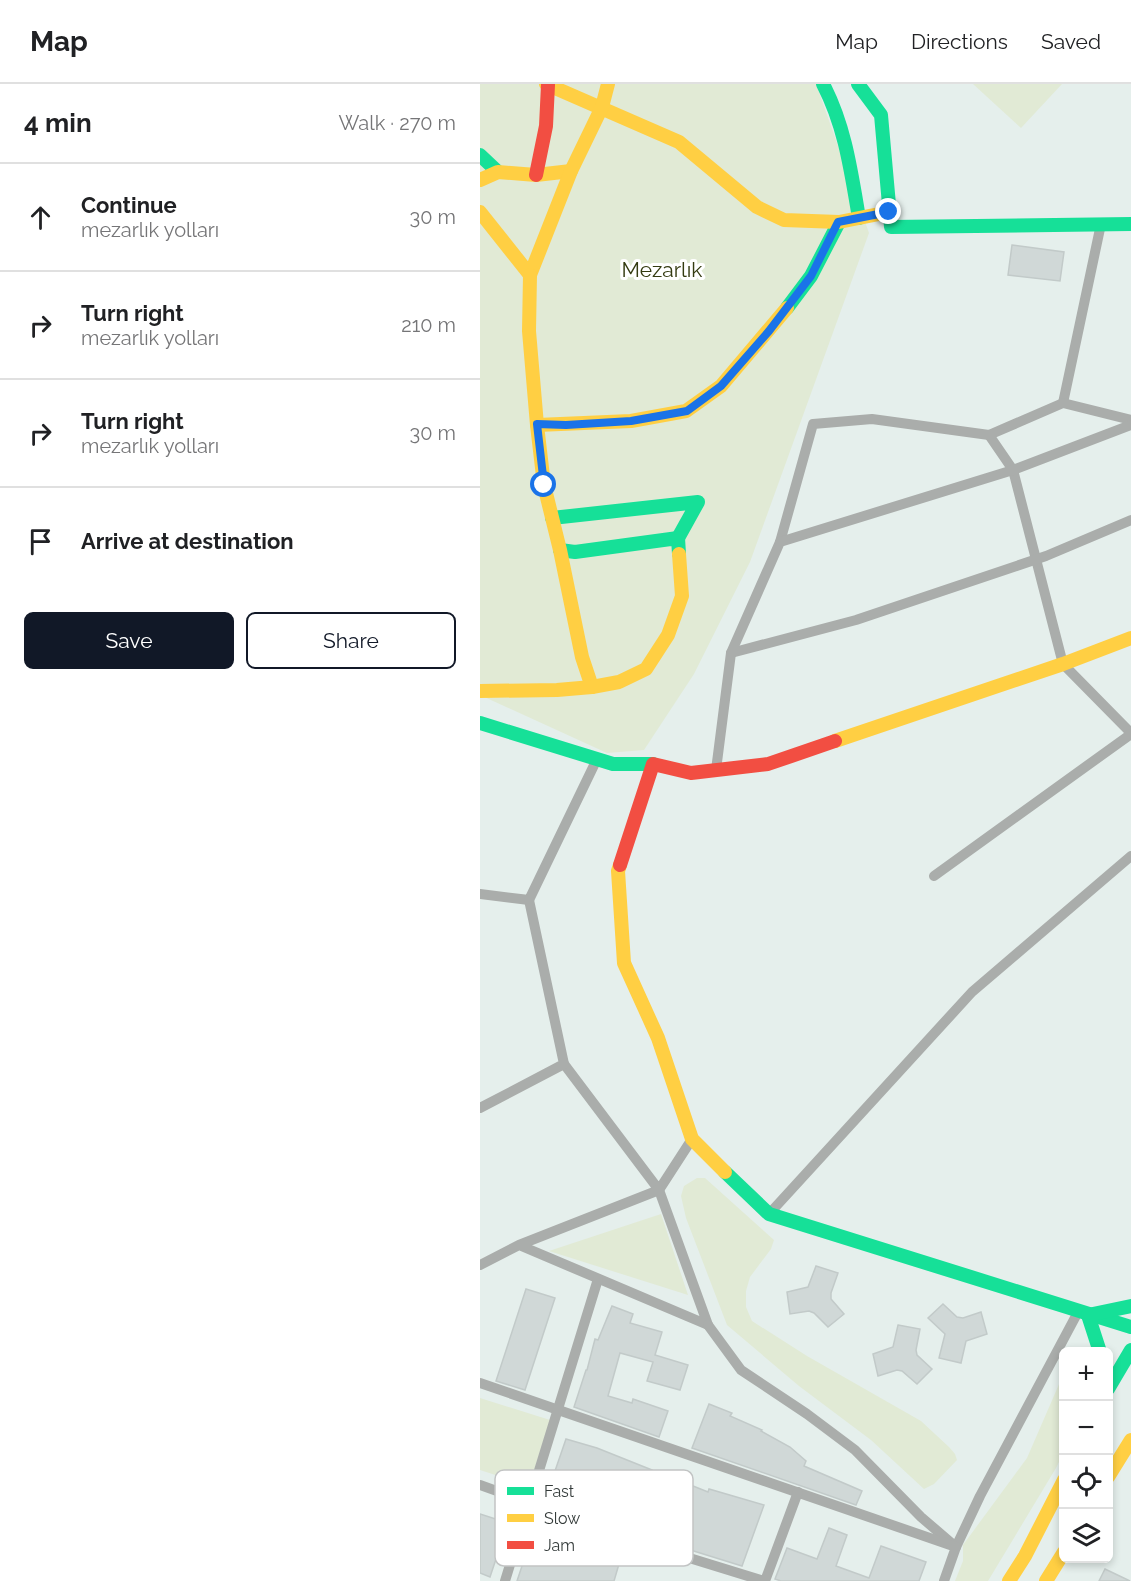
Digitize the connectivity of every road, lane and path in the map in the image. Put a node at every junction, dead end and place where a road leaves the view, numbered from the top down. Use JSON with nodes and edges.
{"nodes":[{"id":1,"x":547,"y":84,"type":"edge"},
{"id":2,"x":608,"y":84,"type":"edge"},
{"id":3,"x":823,"y":84,"type":"edge"},
{"id":4,"x":858,"y":84,"type":"edge"},
{"id":5,"x":602,"y":107,"type":"junction"},
{"id":6,"x":480,"y":155,"type":"edge"},
{"id":7,"x":571,"y":171,"type":"junction"},
{"id":8,"x":498,"y":172,"type":"junction"},
{"id":9,"x":536,"y":175,"type":"junction"},
{"id":10,"x":480,"y":180,"type":"edge"},
{"id":11,"x":480,"y":212,"type":"edge"},
{"id":12,"x":889,"y":212,"type":"junction"},
{"id":13,"x":859,"y":218,"type":"junction"},
{"id":14,"x":838,"y":222,"type":"junction"},
{"id":15,"x":1101,"y":224,"type":"junction"},
{"id":16,"x":1131,"y":224,"type":"edge"},
{"id":17,"x":530,"y":275,"type":"junction"},
{"id":18,"x":1063,"y":403,"type":"junction"},
{"id":19,"x":1131,"y":420,"type":"edge"},
{"id":20,"x":537,"y":424,"type":"junction"},
{"id":21,"x":1131,"y":425,"type":"edge"},
{"id":22,"x":989,"y":435,"type":"junction"},
{"id":23,"x":1013,"y":470,"type":"junction"},
{"id":24,"x":552,"y":518,"type":"junction"},
{"id":25,"x":1131,"y":520,"type":"edge"},
{"id":26,"x":678,"y":538,"type":"junction"},
{"id":27,"x":780,"y":542,"type":"junction"},
{"id":28,"x":560,"y":550,"type":"junction"},
{"id":29,"x":1035,"y":560,"type":"junction"},
{"id":30,"x":1131,"y":638,"type":"edge"},
{"id":31,"x":731,"y":653,"type":"junction"},
{"id":32,"x":1063,"y":664,"type":"junction"},
{"id":33,"x":592,"y":687,"type":"junction"},
{"id":34,"x":480,"y":690,"type":"edge"},
{"id":35,"x":480,"y":723,"type":"edge"},
{"id":36,"x":1131,"y":734,"type":"edge"},
{"id":37,"x":597,"y":759,"type":"junction"},
{"id":38,"x":653,"y":765,"type":"junction"},
{"id":39,"x":716,"y":770,"type":"junction"},
{"id":40,"x":1131,"y":856,"type":"edge"},
{"id":41,"x":934,"y":876,"type":"dead end"},
{"id":42,"x":480,"y":894,"type":"edge"},
{"id":43,"x":528,"y":900,"type":"junction"},
{"id":44,"x":564,"y":1064,"type":"junction"},
{"id":45,"x":480,"y":1108,"type":"edge"},
{"id":46,"x":692,"y":1138,"type":"junction"},
{"id":47,"x":659,"y":1190,"type":"junction"},
{"id":48,"x":769,"y":1214,"type":"junction"},
{"id":49,"x":519,"y":1245,"type":"junction"},
{"id":50,"x":480,"y":1265,"type":"edge"},
{"id":51,"x":598,"y":1279,"type":"junction"},
{"id":52,"x":1131,"y":1306,"type":"edge"},
{"id":53,"x":1083,"y":1313,"type":"junction"},
{"id":54,"x":708,"y":1325,"type":"junction"},
{"id":55,"x":1131,"y":1327,"type":"edge"},
{"id":56,"x":1098,"y":1347,"type":"edge"},
{"id":57,"x":1131,"y":1350,"type":"edge"},
{"id":58,"x":1113,"y":1377,"type":"edge"},
{"id":59,"x":480,"y":1383,"type":"edge"},
{"id":60,"x":558,"y":1410,"type":"junction"},
{"id":61,"x":1131,"y":1440,"type":"edge"},
{"id":62,"x":1113,"y":1469,"type":"edge"},
{"id":63,"x":540,"y":1470,"type":"edge"},
{"id":64,"x":480,"y":1485,"type":"edge"},
{"id":65,"x":495,"y":1490,"type":"edge"},
{"id":66,"x":1059,"y":1490,"type":"edge"},
{"id":67,"x":798,"y":1492,"type":"junction"},
{"id":68,"x":956,"y":1547,"type":"junction"},
{"id":69,"x":693,"y":1559,"type":"edge"},
{"id":70,"x":1059,"y":1560,"type":"edge"},
{"id":71,"x":511,"y":1566,"type":"edge"},
{"id":72,"x":506,"y":1581,"type":"edge"},
{"id":73,"x":764,"y":1581,"type":"edge"},
{"id":74,"x":944,"y":1581,"type":"edge"},
{"id":75,"x":1009,"y":1581,"type":"edge"},
{"id":76,"x":1046,"y":1581,"type":"edge"}],
"edges":[{"from":1,"to":5,"type":"street"},
{"from":1,"to":9,"type":"street"},
{"from":2,"to":5,"type":"street"},
{"from":3,"to":13,"type":"street"},
{"from":4,"to":12,"type":"street"},
{"from":5,"to":7,"type":"street"},
{"from":5,"to":14,"type":"street"},
{"from":6,"to":8,"type":"street"},
{"from":7,"to":9,"type":"street"},
{"from":7,"to":17,"type":"street"},
{"from":8,"to":9,"type":"street"},
{"from":8,"to":10,"type":"street"},
{"from":11,"to":17,"type":"street"},
{"from":12,"to":13,"type":"street"},
{"from":12,"to":15,"type":"street"},
{"from":13,"to":14,"type":"street"},
{"from":14,"to":20,"type":"street"},
{"from":15,"to":16,"type":"street"},
{"from":15,"to":18,"type":"street"},
{"from":17,"to":20,"type":"street"},
{"from":18,"to":19,"type":"street"},
{"from":18,"to":22,"type":"street"},
{"from":20,"to":24,"type":"street"},
{"from":21,"to":23,"type":"street"},
{"from":22,"to":23,"type":"street"},
{"from":22,"to":27,"type":"street"},
{"from":23,"to":27,"type":"street"},
{"from":23,"to":29,"type":"street"},
{"from":24,"to":26,"type":"street"},
{"from":24,"to":28,"type":"street"},
{"from":25,"to":29,"type":"street"},
{"from":26,"to":28,"type":"street"},
{"from":26,"to":33,"type":"street"},
{"from":27,"to":31,"type":"street"},
{"from":28,"to":33,"type":"street"},
{"from":29,"to":31,"type":"street"},
{"from":29,"to":32,"type":"street"},
{"from":30,"to":32,"type":"street"},
{"from":31,"to":39,"type":"street"},
{"from":32,"to":36,"type":"street"},
{"from":32,"to":39,"type":"street"},
{"from":33,"to":34,"type":"street"},
{"from":35,"to":37,"type":"street"},
{"from":36,"to":41,"type":"street"},
{"from":37,"to":38,"type":"street"},
{"from":37,"to":43,"type":"street"},
{"from":38,"to":39,"type":"street"},
{"from":38,"to":46,"type":"street"},
{"from":40,"to":48,"type":"street"},
{"from":42,"to":43,"type":"street"},
{"from":43,"to":44,"type":"street"},
{"from":44,"to":45,"type":"street"},
{"from":44,"to":47,"type":"street"},
{"from":46,"to":47,"type":"street"},
{"from":46,"to":48,"type":"street"},
{"from":47,"to":49,"type":"street"},
{"from":47,"to":54,"type":"street"},
{"from":48,"to":53,"type":"street"},
{"from":49,"to":50,"type":"street"},
{"from":49,"to":51,"type":"street"},
{"from":51,"to":54,"type":"street"},
{"from":51,"to":60,"type":"street"},
{"from":52,"to":53,"type":"street"},
{"from":53,"to":55,"type":"street"},
{"from":53,"to":56,"type":"street"},
{"from":53,"to":68,"type":"street"},
{"from":54,"to":68,"type":"street"},
{"from":57,"to":58,"type":"street"},
{"from":59,"to":60,"type":"street"},
{"from":60,"to":63,"type":"street"},
{"from":60,"to":67,"type":"street"},
{"from":61,"to":62,"type":"street"},
{"from":64,"to":65,"type":"street"},
{"from":66,"to":75,"type":"street"},
{"from":67,"to":68,"type":"street"},
{"from":67,"to":73,"type":"street"},
{"from":68,"to":74,"type":"street"},
{"from":69,"to":73,"type":"street"},
{"from":70,"to":76,"type":"street"},
{"from":71,"to":72,"type":"street"}]}
